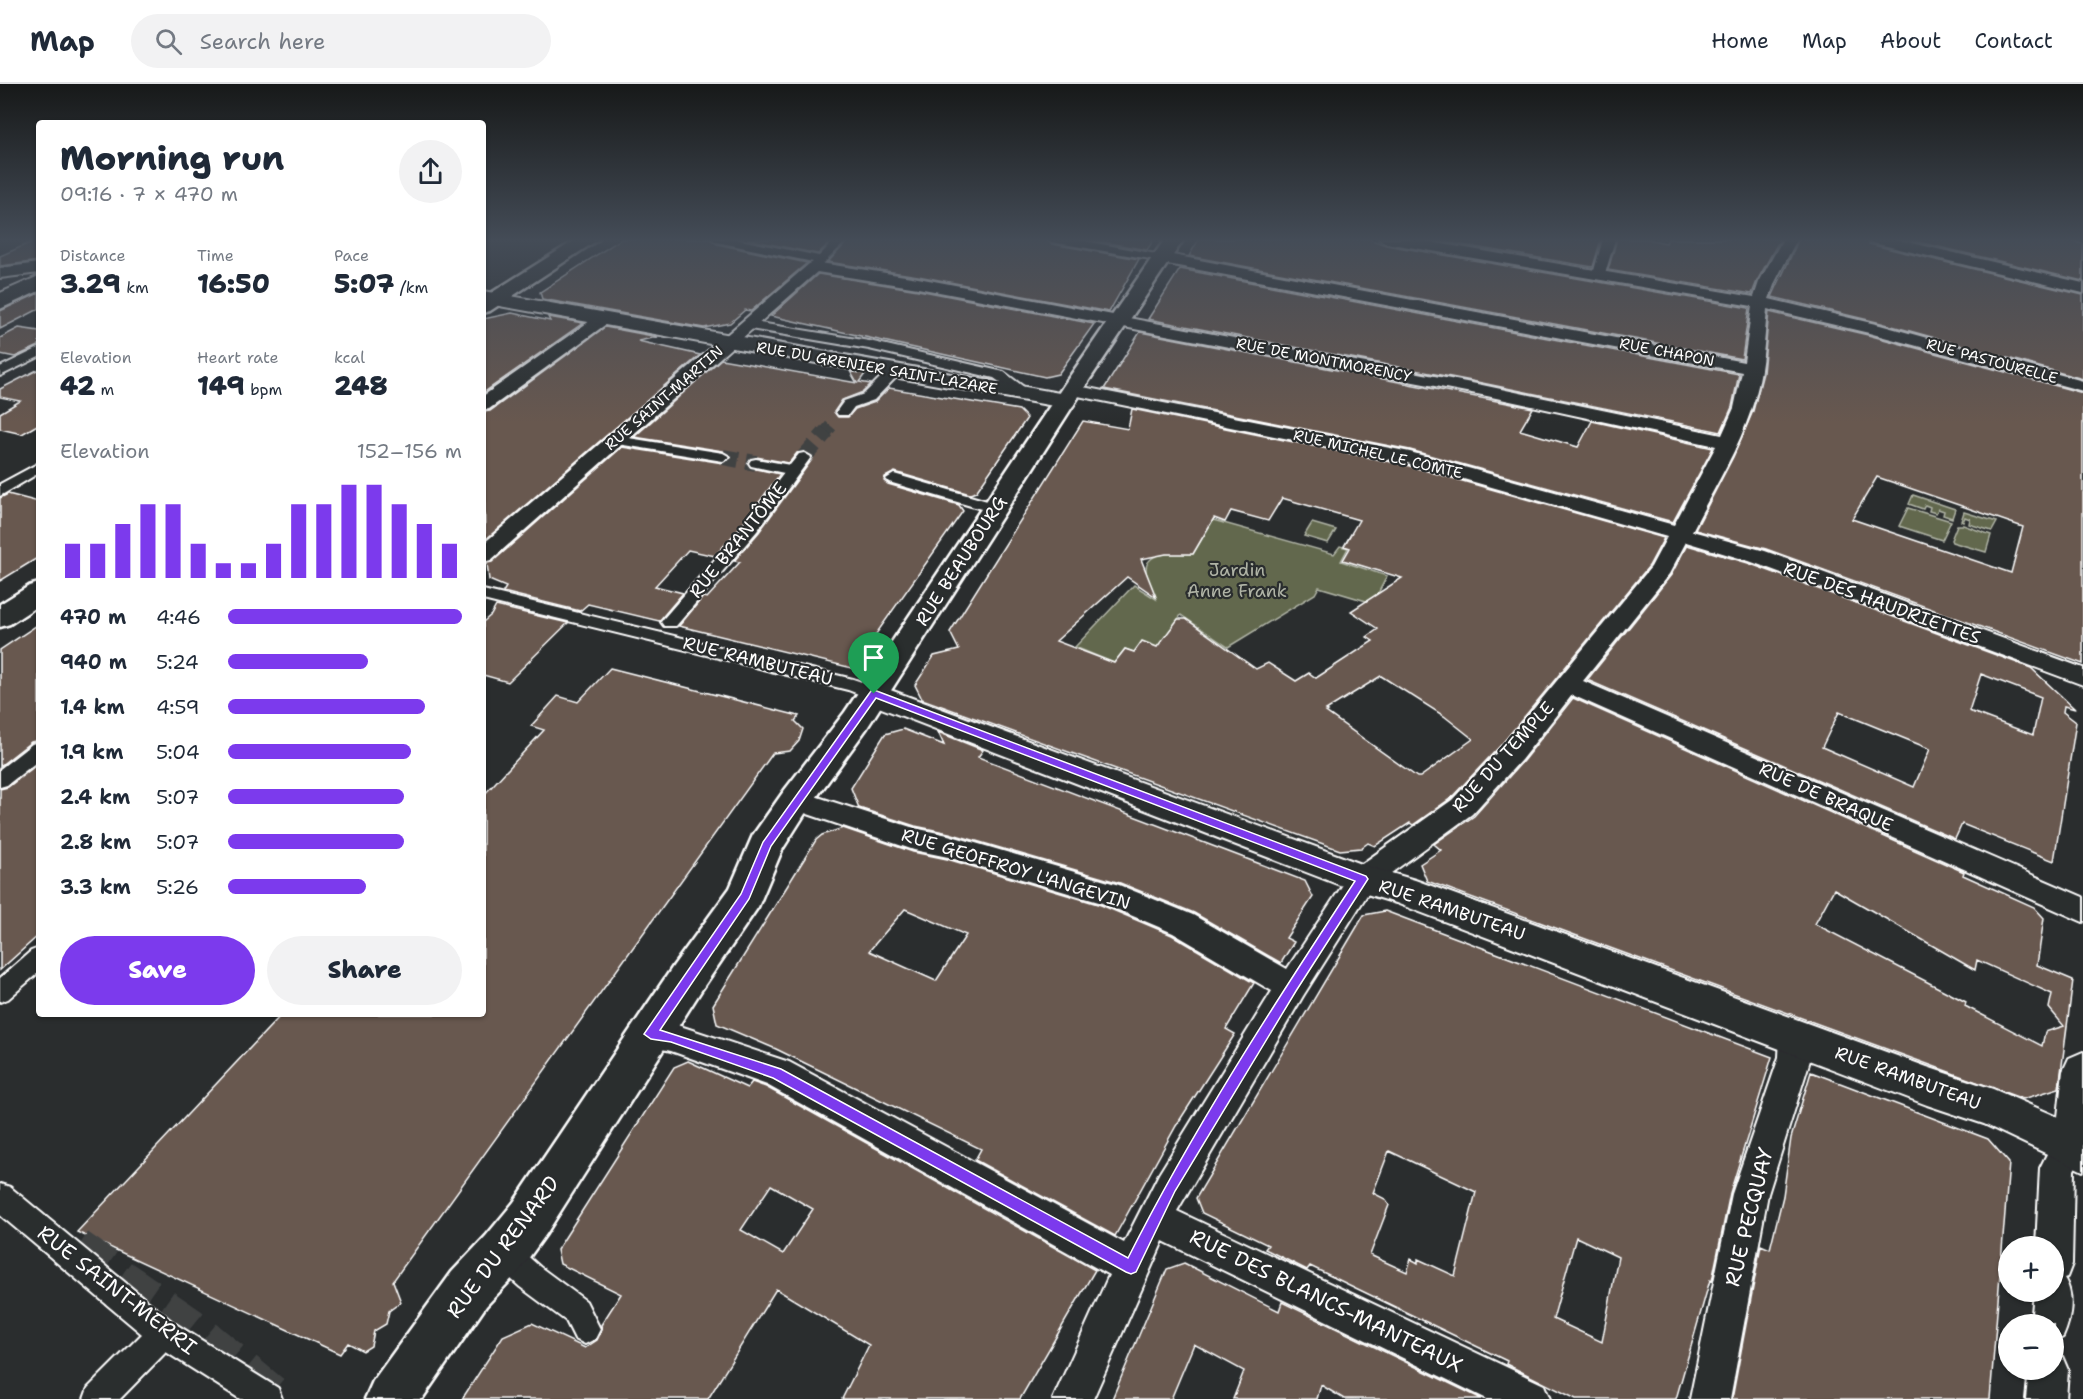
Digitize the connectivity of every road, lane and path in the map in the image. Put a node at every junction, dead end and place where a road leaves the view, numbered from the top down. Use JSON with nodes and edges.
{"nodes":[{"id":1,"x":775,"y":300,"type":"edge"},
{"id":2,"x":1013,"y":300,"type":"edge"},
{"id":3,"x":1133,"y":300,"type":"edge"},
{"id":4,"x":1387,"y":300,"type":"edge"},
{"id":5,"x":1745,"y":300,"type":"edge"},
{"id":6,"x":487,"y":301,"type":"edge"},
{"id":7,"x":1760,"y":303,"type":"junction"},
{"id":8,"x":603,"y":319,"type":"junction"},
{"id":9,"x":1119,"y":321,"type":"junction"},
{"id":10,"x":748,"y":325,"type":"junction"},
{"id":11,"x":729,"y":342,"type":"junction"},
{"id":12,"x":36,"y":354,"type":"edge"},
{"id":13,"x":0,"y":361,"type":"edge"},
{"id":14,"x":16,"y":364,"type":"junction"},
{"id":15,"x":36,"y":369,"type":"edge"},
{"id":16,"x":1752,"y":369,"type":"junction"},
{"id":17,"x":895,"y":371,"type":"junction"},
{"id":18,"x":0,"y":372,"type":"edge"},
{"id":19,"x":2083,"y":386,"type":"edge"},
{"id":20,"x":1026,"y":394,"type":"junction"},
{"id":21,"x":1069,"y":395,"type":"junction"},
{"id":22,"x":486,"y":403,"type":"edge"},
{"id":23,"x":837,"y":418,"type":"tunnel mouth"},
{"id":24,"x":616,"y":440,"type":"junction"},
{"id":25,"x":1726,"y":442,"type":"junction"},
{"id":26,"x":723,"y":457,"type":"tunnel mouth"},
{"id":27,"x":804,"y":457,"type":"tunnel mouth"},
{"id":28,"x":756,"y":463,"type":"tunnel mouth"},
{"id":29,"x":36,"y":469,"type":"edge"},
{"id":30,"x":794,"y":470,"type":"junction"},
{"id":31,"x":0,"y":478,"type":"edge"},
{"id":32,"x":894,"y":479,"type":"dead end"},
{"id":33,"x":16,"y":482,"type":"junction"},
{"id":34,"x":36,"y":486,"type":"edge"},
{"id":35,"x":0,"y":491,"type":"edge"},
{"id":36,"x":995,"y":508,"type":"junction"},
{"id":37,"x":1680,"y":534,"type":"junction"},
{"id":38,"x":486,"y":552,"type":"edge"},
{"id":39,"x":36,"y":594,"type":"edge"},
{"id":40,"x":486,"y":596,"type":"edge"},
{"id":41,"x":0,"y":617,"type":"edge"},
{"id":42,"x":662,"y":632,"type":"junction"},
{"id":43,"x":2083,"y":676,"type":"edge"},
{"id":44,"x":1568,"y":684,"type":"junction"},
{"id":45,"x":874,"y":694,"type":"junction"},
{"id":46,"x":36,"y":751,"type":"edge"},
{"id":47,"x":0,"y":780,"type":"edge"},
{"id":48,"x":796,"y":800,"type":"junction"},
{"id":49,"x":1362,"y":879,"type":"junction"},
{"id":50,"x":2083,"y":910,"type":"edge"},
{"id":51,"x":36,"y":961,"type":"edge"},
{"id":52,"x":1292,"y":987,"type":"junction"},
{"id":53,"x":0,"y":992,"type":"edge"},
{"id":54,"x":651,"y":1034,"type":"junction"},
{"id":55,"x":1796,"y":1037,"type":"junction"},
{"id":56,"x":2083,"y":1071,"type":"edge"},
{"id":57,"x":2076,"y":1147,"type":"edge"},
{"id":58,"x":0,"y":1197,"type":"edge"},
{"id":59,"x":1155,"y":1219,"type":"junction"},
{"id":60,"x":2055,"y":1236,"type":"edge"},
{"id":61,"x":503,"y":1252,"type":"junction"},
{"id":62,"x":1131,"y":1267,"type":"junction"},
{"id":63,"x":585,"y":1329,"type":"dead end"},
{"id":64,"x":164,"y":1333,"type":"junction"},
{"id":65,"x":2047,"y":1380,"type":"edge"},
{"id":66,"x":99,"y":1399,"type":"edge"},
{"id":67,"x":267,"y":1399,"type":"edge"},
{"id":68,"x":391,"y":1399,"type":"edge"},
{"id":69,"x":1073,"y":1399,"type":"edge"},
{"id":70,"x":1530,"y":1399,"type":"edge"},
{"id":71,"x":1710,"y":1399,"type":"edge"},
{"id":72,"x":2046,"y":1399,"type":"edge"}],
"edges":[{"from":1,"to":10,"type":"street","name":"RUE SAINT-MARTIN"},
{"from":2,"to":9,"type":"street","name":"RUE DE MONTMORENCY"},
{"from":3,"to":9,"type":"main road","name":"RUE BEAUBOURG"},
{"from":4,"to":16,"type":"street","name":"RUE CHAPON"},
{"from":5,"to":7,"type":"street","name":"RUE PASTOURELLE"},
{"from":6,"to":8,"type":"street","name":"RUE DU GRENIER SAINT-LAZARE"},
{"from":7,"to":16,"type":"street","name":"RUE DU TEMPLE"},
{"from":7,"to":19,"type":"street","name":"RUE PASTOURELLE"},
{"from":8,"to":11,"type":"street","name":"RUE DU GRENIER SAINT-LAZARE"},
{"from":8,"to":22,"type":"street"},
{"from":9,"to":21,"type":"main road","name":"RUE BEAUBOURG"},
{"from":9,"to":25,"type":"street","name":"RUE DE MONTMORENCY"},
{"from":10,"to":11,"type":"street","name":"RUE SAINT-MARTIN"},
{"from":10,"to":20,"type":"street","name":"RUE DU GRENIER SAINT-LAZARE"},
{"from":11,"to":17,"type":"street","name":"RUE DU GRENIER SAINT-LAZARE"},
{"from":11,"to":24,"type":"street","name":"RUE SAINT-MARTIN"},
{"from":12,"to":14,"type":"street"},
{"from":13,"to":14,"type":"street"},
{"from":14,"to":15,"type":"street"},
{"from":14,"to":18,"type":"street"},
{"from":16,"to":25,"type":"street","name":"RUE DU TEMPLE"},
{"from":17,"to":20,"type":"street","name":"RUE DU GRENIER SAINT-LAZARE"},
{"from":17,"to":23,"type":"street"},
{"from":20,"to":21,"type":"street","name":"RUE DU GRENIER SAINT-LAZARE"},
{"from":21,"to":36,"type":"main road","name":"RUE BEAUBOURG"},
{"from":21,"to":37,"type":"street","name":"RUE MICHEL LE COMTE"},
{"from":24,"to":26,"type":"street"},
{"from":24,"to":38,"type":"street","name":"RUE SAINT-MARTIN"},
{"from":25,"to":37,"type":"street","name":"RUE DU TEMPLE"},
{"from":27,"to":30,"type":"street","name":"RUE BRANTÔME"},
{"from":28,"to":30,"type":"street"},
{"from":29,"to":33,"type":"street"},
{"from":30,"to":42,"type":"street","name":"RUE BRANTÔME"},
{"from":31,"to":33,"type":"street"},
{"from":32,"to":36,"type":"street"},
{"from":33,"to":34,"type":"street"},
{"from":33,"to":35,"type":"street"},
{"from":36,"to":45,"type":"main road","name":"RUE BEAUBOURG"},
{"from":37,"to":43,"type":"street","name":"RUE DES HAUDRIETTES"},
{"from":37,"to":44,"type":"street","name":"RUE DU TEMPLE"},
{"from":39,"to":41,"type":"main road"},
{"from":40,"to":42,"type":"street","name":"RUE RAMBUTEAU"},
{"from":42,"to":45,"type":"street","name":"RUE RAMBUTEAU"},
{"from":44,"to":49,"type":"street","name":"RUE DU TEMPLE"},
{"from":44,"to":50,"type":"street","name":"RUE DE BRAQUE"},
{"from":45,"to":48,"type":"main road","name":"RUE BEAUBOURG"},
{"from":45,"to":49,"type":"street","name":"RUE RAMBUTEAU"},
{"from":46,"to":47,"type":"street"},
{"from":48,"to":52,"type":"street","name":"RUE GEOFFROY L'ANGEVIN"},
{"from":48,"to":54,"type":"main road","name":"RUE BEAUBOURG"},
{"from":49,"to":52,"type":"street","name":"RUE DU TEMPLE"},
{"from":49,"to":55,"type":"street","name":"RUE RAMBUTEAU"},
{"from":51,"to":53,"type":"street"},
{"from":52,"to":59,"type":"street","name":"RUE DU TEMPLE"},
{"from":54,"to":61,"type":"main road","name":"RUE DU RENARD"},
{"from":54,"to":62,"type":"street"},
{"from":55,"to":57,"type":"street","name":"RUE RAMBUTEAU"},
{"from":55,"to":71,"type":"street","name":"RUE PECQUAY"},
{"from":56,"to":57,"type":"street"},
{"from":57,"to":60,"type":"street"},
{"from":58,"to":64,"type":"street","name":"RUE SAINT-MERRI"},
{"from":59,"to":62,"type":"street","name":"RUE DU TEMPLE"},
{"from":59,"to":70,"type":"street","name":"RUE DES BLANCS-MANTEAUX"},
{"from":61,"to":63,"type":"street"},
{"from":61,"to":68,"type":"main road","name":"RUE DU RENARD"},
{"from":62,"to":69,"type":"street","name":"RUE DU TEMPLE"},
{"from":64,"to":66,"type":"street"},
{"from":64,"to":67,"type":"street","name":"RUE SAINT-MERRI"},
{"from":65,"to":72,"type":"street"}]}
